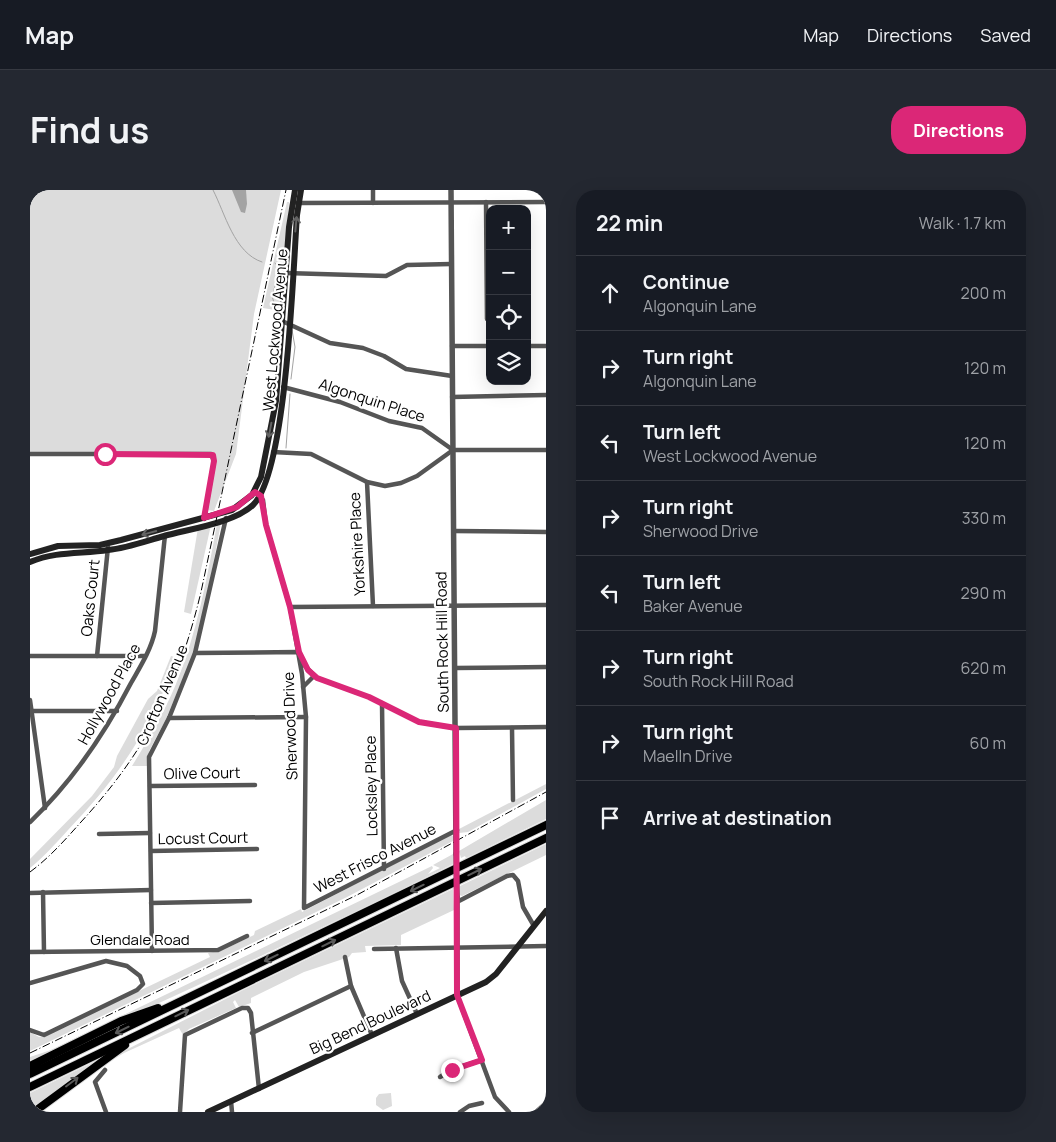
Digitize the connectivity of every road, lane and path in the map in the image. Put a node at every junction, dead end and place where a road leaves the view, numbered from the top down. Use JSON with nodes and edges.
{"nodes":[{"id":1,"x":295,"y":190,"type":"edge"},
{"id":2,"x":301,"y":190,"type":"edge"},
{"id":3,"x":373,"y":190,"type":"edge"},
{"id":4,"x":451,"y":190,"type":"edge"},
{"id":5,"x":451,"y":202,"type":"junction"},
{"id":6,"x":486,"y":202,"type":"junction"},
{"id":7,"x":546,"y":202,"type":"edge"},
{"id":8,"x":296,"y":203,"type":"junction"},
{"id":9,"x":373,"y":203,"type":"junction"},
{"id":10,"x":451,"y":264,"type":"junction"},
{"id":11,"x":289,"y":273,"type":"junction"},
{"id":12,"x":487,"y":295,"type":"edge"},
{"id":13,"x":285,"y":323,"type":"junction"},
{"id":14,"x":452,"y":346,"type":"junction"},
{"id":15,"x":486,"y":346,"type":"edge"},
{"id":16,"x":531,"y":346,"type":"edge"},
{"id":17,"x":546,"y":346,"type":"edge"},
{"id":18,"x":452,"y":376,"type":"junction"},
{"id":19,"x":281,"y":386,"type":"junction"},
{"id":20,"x":546,"y":395,"type":"edge"},
{"id":21,"x":452,"y":397,"type":"junction"},
{"id":22,"x":453,"y":450,"type":"junction"},
{"id":23,"x":546,"y":450,"type":"edge"},
{"id":24,"x":269,"y":452,"type":"junction"},
{"id":25,"x":30,"y":454,"type":"edge"},
{"id":26,"x":367,"y":482,"type":"junction"},
{"id":27,"x":258,"y":494,"type":"junction"},
{"id":28,"x":225,"y":516,"type":"junction"},
{"id":29,"x":204,"y":518,"type":"junction"},
{"id":30,"x":203,"y":525,"type":"junction"},
{"id":31,"x":166,"y":528,"type":"junction"},
{"id":32,"x":454,"y":532,"type":"junction"},
{"id":33,"x":546,"y":532,"type":"edge"},
{"id":34,"x":165,"y":536,"type":"junction"},
{"id":35,"x":108,"y":547,"type":"junction"},
{"id":36,"x":30,"y":554,"type":"edge"},
{"id":37,"x":30,"y":562,"type":"edge"},
{"id":38,"x":546,"y":605,"type":"edge"},
{"id":39,"x":373,"y":606,"type":"junction"},
{"id":40,"x":455,"y":606,"type":"junction"},
{"id":41,"x":290,"y":607,"type":"junction"},
{"id":42,"x":299,"y":652,"type":"junction"},
{"id":43,"x":195,"y":653,"type":"junction"},
{"id":44,"x":30,"y":656,"type":"edge"},
{"id":45,"x":97,"y":656,"type":"junction"},
{"id":46,"x":145,"y":656,"type":"junction"},
{"id":47,"x":546,"y":667,"type":"edge"},
{"id":48,"x":455,"y":668,"type":"junction"},
{"id":49,"x":314,"y":676,"type":"junction"},
{"id":50,"x":304,"y":687,"type":"junction"},
{"id":51,"x":30,"y":700,"type":"edge"},
{"id":52,"x":382,"y":703,"type":"junction"},
{"id":53,"x":32,"y":711,"type":"junction"},
{"id":54,"x":117,"y":711,"type":"junction"},
{"id":55,"x":306,"y":716,"type":"junction"},
{"id":56,"x":169,"y":718,"type":"junction"},
{"id":57,"x":546,"y":727,"type":"edge"},
{"id":58,"x":456,"y":728,"type":"junction"},
{"id":59,"x":512,"y":728,"type":"junction"},
{"id":60,"x":255,"y":785,"type":"dead end"},
{"id":61,"x":150,"y":786,"type":"junction"},
{"id":62,"x":513,"y":800,"type":"dead end"},
{"id":63,"x":45,"y":808,"type":"junction"},
{"id":64,"x":30,"y":822,"type":"edge"},
{"id":65,"x":546,"y":825,"type":"edge"},
{"id":66,"x":456,"y":830,"type":"junction"},
{"id":67,"x":150,"y":833,"type":"junction"},
{"id":68,"x":99,"y":834,"type":"dead end"},
{"id":69,"x":546,"y":838,"type":"edge"},
{"id":70,"x":257,"y":849,"type":"dead end"},
{"id":71,"x":150,"y":851,"type":"junction"},
{"id":72,"x":384,"y":869,"type":"junction"},
{"id":73,"x":151,"y":890,"type":"junction"},
{"id":74,"x":30,"y":892,"type":"edge"},
{"id":75,"x":43,"y":892,"type":"junction"},
{"id":76,"x":457,"y":900,"type":"junction"},
{"id":77,"x":250,"y":901,"type":"dead end"},
{"id":78,"x":151,"y":903,"type":"junction"},
{"id":79,"x":304,"y":908,"type":"joint"},
{"id":80,"x":546,"y":911,"type":"edge"},
{"id":81,"x":534,"y":926,"type":"junction"},
{"id":82,"x":248,"y":936,"type":"dead end"},
{"id":83,"x":519,"y":946,"type":"junction"},
{"id":84,"x":546,"y":946,"type":"edge"},
{"id":85,"x":456,"y":947,"type":"junction"},
{"id":86,"x":396,"y":948,"type":"junction"},
{"id":87,"x":374,"y":949,"type":"dead end"},
{"id":88,"x":99,"y":951,"type":"junction"},
{"id":89,"x":152,"y":951,"type":"junction"},
{"id":90,"x":30,"y":952,"type":"edge"},
{"id":91,"x":44,"y":952,"type":"junction"},
{"id":92,"x":345,"y":957,"type":"dead end"},
{"id":93,"x":99,"y":962,"type":"junction"},
{"id":94,"x":30,"y":983,"type":"edge"},
{"id":95,"x":351,"y":986,"type":"junction"},
{"id":96,"x":457,"y":995,"type":"junction"},
{"id":97,"x":417,"y":1014,"type":"junction"},
{"id":98,"x":30,"y":1030,"type":"edge"},
{"id":99,"x":252,"y":1033,"type":"junction"},
{"id":100,"x":138,"y":1034,"type":"junction"},
{"id":101,"x":372,"y":1035,"type":"junction"},
{"id":102,"x":482,"y":1060,"type":"junction"},
{"id":103,"x":32,"y":1067,"type":"edge"},
{"id":104,"x":105,"y":1070,"type":"dead end"},
{"id":105,"x":440,"y":1077,"type":"dead end"},
{"id":106,"x":33,"y":1085,"type":"edge"},
{"id":107,"x":259,"y":1089,"type":"junction"},
{"id":108,"x":231,"y":1101,"type":"junction"},
{"id":109,"x":546,"y":1103,"type":"edge"},
{"id":110,"x":482,"y":1104,"type":"dead end"},
{"id":111,"x":34,"y":1110,"type":"edge"},
{"id":112,"x":106,"y":1112,"type":"edge"},
{"id":113,"x":180,"y":1112,"type":"edge"},
{"id":114,"x":208,"y":1112,"type":"edge"},
{"id":115,"x":232,"y":1112,"type":"edge"},
{"id":116,"x":460,"y":1112,"type":"edge"},
{"id":117,"x":509,"y":1112,"type":"edge"},
{"id":118,"x":536,"y":1112,"type":"edge"}],
"edges":[{"from":1,"to":8,"type":"main road","name":"West Lockwood Avenue"},
{"from":2,"to":8,"type":"main road","name":"West Lockwood Avenue"},
{"from":3,"to":9,"type":"street"},
{"from":4,"to":5,"type":"street","name":"South Rock Hill Road"},
{"from":5,"to":6,"type":"street"},
{"from":5,"to":9,"type":"street"},
{"from":5,"to":10,"type":"street","name":"South Rock Hill Road"},
{"from":6,"to":7,"type":"street"},
{"from":6,"to":12,"type":"street"},
{"from":8,"to":9,"type":"street"},
{"from":8,"to":11,"type":"main road","name":"West Lockwood Avenue"},
{"from":10,"to":11,"type":"street"},
{"from":10,"to":14,"type":"street","name":"South Rock Hill Road"},
{"from":11,"to":13,"type":"main road","name":"West Lockwood Avenue"},
{"from":13,"to":18,"type":"street"},
{"from":13,"to":19,"type":"main road","name":"West Lockwood Avenue"},
{"from":14,"to":15,"type":"street"},
{"from":14,"to":18,"type":"street","name":"South Rock Hill Road"},
{"from":16,"to":17,"type":"street"},
{"from":18,"to":21,"type":"street","name":"South Rock Hill Road"},
{"from":19,"to":22,"type":"street","name":"Algonquin Place"},
{"from":19,"to":24,"type":"main road","name":"West Lockwood Avenue"},
{"from":20,"to":21,"type":"street"},
{"from":21,"to":22,"type":"street","name":"South Rock Hill Road"},
{"from":22,"to":23,"type":"street"},
{"from":22,"to":26,"type":"street"},
{"from":22,"to":32,"type":"street","name":"South Rock Hill Road"},
{"from":24,"to":26,"type":"street"},
{"from":24,"to":27,"type":"main road","name":"West Lockwood Avenue"},
{"from":25,"to":29,"type":"street"},
{"from":26,"to":39,"type":"street","name":"Yorkshire Place"},
{"from":27,"to":28,"type":"main road","name":"West Lockwood Avenue"},
{"from":27,"to":41,"type":"street","name":"Sherwood Drive"},
{"from":28,"to":29,"type":"main road","name":"West Lockwood Avenue"},
{"from":28,"to":30,"type":"main road","name":"West Lockwood Avenue"},
{"from":28,"to":43,"type":"street","name":"Crofton Avenue"},
{"from":29,"to":30,"type":"street"},
{"from":29,"to":31,"type":"main road","name":"West Lockwood Avenue"},
{"from":30,"to":34,"type":"main road","name":"West Lockwood Avenue"},
{"from":31,"to":34,"type":"street","name":"Hollywood Place"},
{"from":31,"to":35,"type":"main road","name":"West Lockwood Avenue","one_way":true},
{"from":32,"to":33,"type":"street"},
{"from":32,"to":40,"type":"street","name":"South Rock Hill Road"},
{"from":34,"to":35,"type":"main road","name":"West Lockwood Avenue"},
{"from":34,"to":46,"type":"street","name":"Hollywood Place"},
{"from":35,"to":36,"type":"main road","name":"West Lockwood Avenue"},
{"from":35,"to":37,"type":"main road","name":"West Lockwood Avenue"},
{"from":35,"to":45,"type":"street","name":"Oaks Court"},
{"from":38,"to":40,"type":"street"},
{"from":39,"to":40,"type":"street"},
{"from":39,"to":41,"type":"street"},
{"from":40,"to":48,"type":"street","name":"South Rock Hill Road"},
{"from":41,"to":42,"type":"street","name":"Sherwood Drive"},
{"from":42,"to":43,"type":"street"},
{"from":42,"to":49,"type":"street"},
{"from":42,"to":50,"type":"street","name":"Sherwood Drive"},
{"from":43,"to":56,"type":"street","name":"Crofton Avenue"},
{"from":44,"to":45,"type":"street"},
{"from":45,"to":46,"type":"street"},
{"from":46,"to":54,"type":"street","name":"Hollywood Place"},
{"from":47,"to":48,"type":"street"},
{"from":48,"to":58,"type":"street","name":"South Rock Hill Road"},
{"from":49,"to":50,"type":"street"},
{"from":49,"to":52,"type":"street"},
{"from":50,"to":55,"type":"street","name":"Sherwood Drive"},
{"from":51,"to":53,"type":"street"},
{"from":52,"to":58,"type":"street"},
{"from":52,"to":72,"type":"street","name":"Locksley Place"},
{"from":53,"to":54,"type":"street"},
{"from":53,"to":63,"type":"street"},
{"from":54,"to":63,"type":"street","name":"Hollywood Place"},
{"from":55,"to":56,"type":"street"},
{"from":55,"to":79,"type":"street","name":"Sherwood Drive"},
{"from":56,"to":61,"type":"street","name":"Crofton Avenue"},
{"from":57,"to":59,"type":"street"},
{"from":58,"to":59,"type":"street"},
{"from":58,"to":66,"type":"street","name":"South Rock Hill Road"},
{"from":59,"to":62,"type":"street"},
{"from":60,"to":61,"type":"street","name":"Olive Court"},
{"from":61,"to":67,"type":"street","name":"Crofton Avenue"},
{"from":63,"to":64,"type":"street","name":"Hollywood Place"},
{"from":65,"to":103,"type":"highway","one_way":true},
{"from":66,"to":72,"type":"street","name":"West Frisco Avenue"},
{"from":66,"to":76,"type":"street","name":"South Rock Hill Road","bridge":true},
{"from":67,"to":68,"type":"street"},
{"from":67,"to":71,"type":"street","name":"Crofton Avenue"},
{"from":100,"to":69,"type":"highway","one_way":true},
{"from":70,"to":71,"type":"street","name":"Locust Court"},
{"from":71,"to":73,"type":"street","name":"Crofton Avenue"},
{"from":72,"to":79,"type":"street","name":"West Frisco Avenue"},
{"from":73,"to":75,"type":"street"},
{"from":73,"to":78,"type":"street","name":"Crofton Avenue"},
{"from":74,"to":75,"type":"street"},
{"from":75,"to":91,"type":"street"},
{"from":76,"to":81,"type":"street"},
{"from":76,"to":85,"type":"street","name":"South Rock Hill Road"},
{"from":77,"to":78,"type":"street"},
{"from":78,"to":89,"type":"street","name":"Crofton Avenue"},
{"from":80,"to":81,"type":"main road","name":"Big Bend Boulevard"},
{"from":81,"to":83,"type":"main road","name":"Big Bend Boulevard"},
{"from":82,"to":89,"type":"street","name":"Glendale Road"},
{"from":83,"to":84,"type":"street"},
{"from":83,"to":85,"type":"street"},
{"from":83,"to":96,"type":"main road","name":"Big Bend Boulevard"},
{"from":85,"to":86,"type":"street"},
{"from":85,"to":96,"type":"street","name":"South Rock Hill Road"},
{"from":86,"to":87,"type":"street"},
{"from":86,"to":97,"type":"street"},
{"from":88,"to":89,"type":"street","name":"Glendale Road"},
{"from":88,"to":91,"type":"street","name":"Glendale Road"},
{"from":88,"to":93,"type":"street"},
{"from":90,"to":91,"type":"street","name":"Glendale Road"},
{"from":92,"to":95,"type":"street"},
{"from":93,"to":94,"type":"street"},
{"from":93,"to":98,"type":"street"},
{"from":95,"to":99,"type":"street"},
{"from":95,"to":101,"type":"street"},
{"from":96,"to":97,"type":"main road","name":"Big Bend Boulevard"},
{"from":96,"to":102,"type":"street","name":"South Rock Hill Road"},
{"from":97,"to":101,"type":"main road","name":"Big Bend Boulevard"},
{"from":99,"to":107,"type":"street"},
{"from":99,"to":113,"type":"street"},
{"from":100,"to":106,"type":"highway"},
{"from":111,"to":100,"type":"highway","one_way":true},
{"from":101,"to":107,"type":"main road","name":"Big Bend Boulevard"},
{"from":102,"to":105,"type":"street"},
{"from":102,"to":117,"type":"street","name":"South Rock Hill Road"},
{"from":104,"to":112,"type":"street"},
{"from":107,"to":108,"type":"main road","name":"Big Bend Boulevard"},
{"from":108,"to":114,"type":"main road","name":"Big Bend Boulevard"},
{"from":108,"to":115,"type":"street"},
{"from":109,"to":118,"type":"street"},
{"from":110,"to":116,"type":"street"}]}
